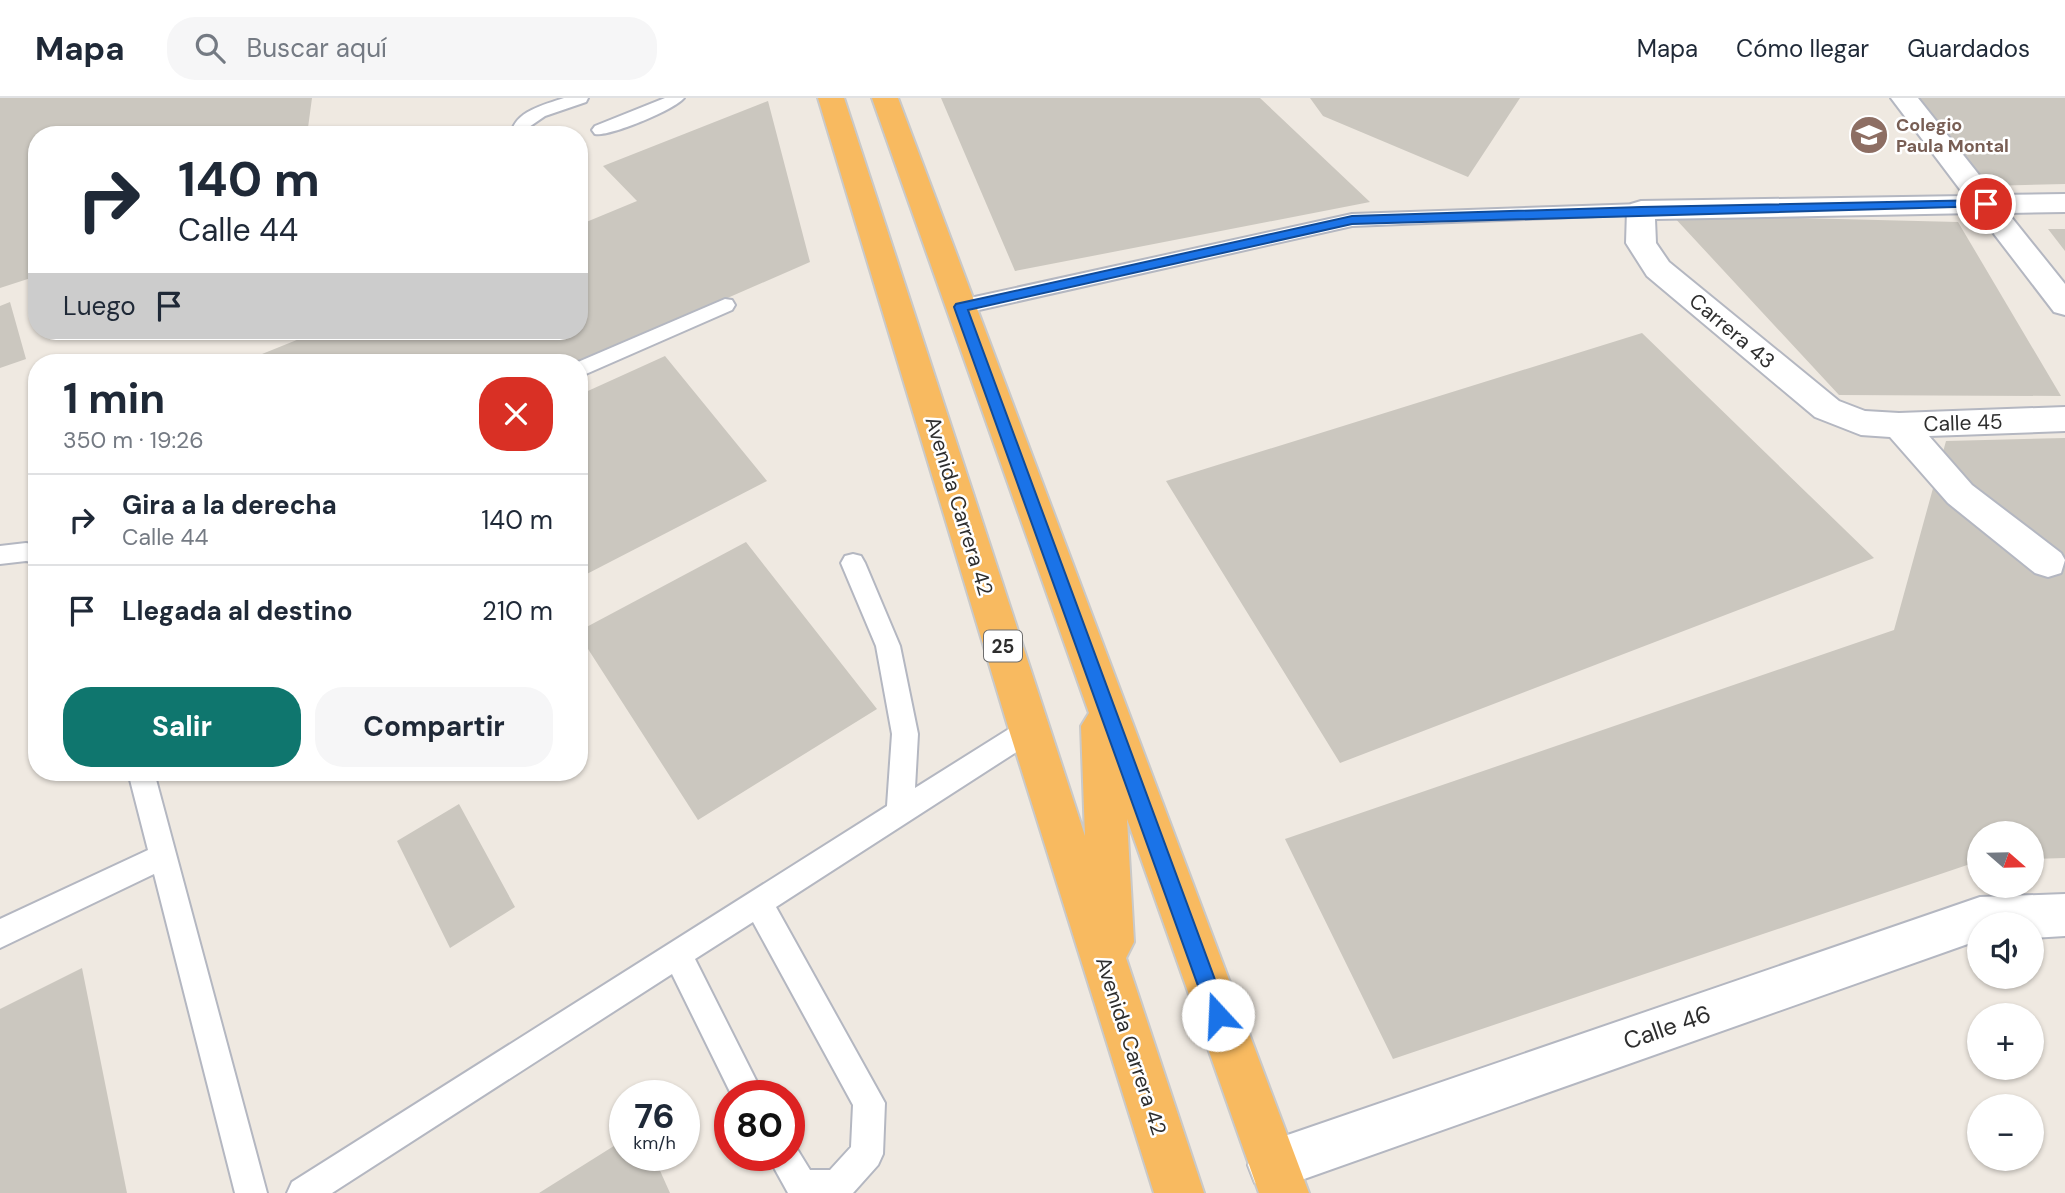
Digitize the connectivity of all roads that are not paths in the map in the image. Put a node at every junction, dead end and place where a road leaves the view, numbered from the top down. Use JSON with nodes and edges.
{"nodes":[{"id":1,"x":580,"y":98,"type":"edge"},
{"id":2,"x":676,"y":98,"type":"edge"},
{"id":3,"x":831,"y":98,"type":"edge"},
{"id":4,"x":885,"y":98,"type":"edge"},
{"id":5,"x":1904,"y":98,"type":"edge"},
{"id":6,"x":521,"y":126,"type":"edge"},
{"id":7,"x":601,"y":130,"type":"dead end"},
{"id":8,"x":2065,"y":203,"type":"edge"},
{"id":9,"x":1986,"y":204,"type":"junction"},
{"id":10,"x":1641,"y":210,"type":"junction"},
{"id":11,"x":726,"y":304,"type":"dead end"},
{"id":12,"x":2065,"y":305,"type":"edge"},
{"id":13,"x":961,"y":307,"type":"junction"},
{"id":14,"x":588,"y":366,"type":"edge"},
{"id":15,"x":2065,"y":419,"type":"edge"},
{"id":16,"x":1861,"y":424,"type":"joint"},
{"id":17,"x":1899,"y":425,"type":"junction"},
{"id":18,"x":28,"y":552,"type":"edge"},
{"id":19,"x":0,"y":555,"type":"edge"},
{"id":20,"x":853,"y":563,"type":"dead end"},
{"id":21,"x":2048,"y":563,"type":"dead end"},
{"id":22,"x":1099,"y":688,"type":"junction"},
{"id":23,"x":1029,"y":730,"type":"junction"},
{"id":24,"x":143,"y":781,"type":"edge"},
{"id":25,"x":900,"y":813,"type":"junction"},
{"id":26,"x":163,"y":856,"type":"junction"},
{"id":27,"x":758,"y":903,"type":"junction"},
{"id":28,"x":2065,"y":915,"type":"edge"},
{"id":29,"x":0,"y":934,"type":"edge"},
{"id":30,"x":678,"y":955,"type":"junction"},
{"id":31,"x":1114,"y":993,"type":"junction"},
{"id":32,"x":741,"y":1080,"type":"edge"},
{"id":33,"x":793,"y":1171,"type":"edge"},
{"id":34,"x":1278,"y":1179,"type":"edge"},
{"id":35,"x":251,"y":1193,"type":"edge"},
{"id":36,"x":303,"y":1193,"type":"edge"},
{"id":37,"x":1178,"y":1193,"type":"edge"}],
"edges":[{"from":1,"to":6,"type":"lane"},
{"from":2,"to":7,"type":"lane"},
{"from":3,"to":23,"type":"highway","name":"Avenida Carrera 42","number":"25"},
{"from":4,"to":13,"type":"highway"},
{"from":5,"to":9,"type":"street"},
{"from":8,"to":9,"type":"street"},
{"from":9,"to":10,"type":"street"},
{"from":9,"to":12,"type":"street"},
{"from":10,"to":13,"type":"lane"},
{"from":10,"to":16,"type":"street","name":"Carrera 43"},
{"from":11,"to":14,"type":"lane"},
{"from":13,"to":22,"type":"highway"},
{"from":15,"to":17,"type":"street","name":"Calle 45"},
{"from":16,"to":17,"type":"street","name":"Calle 45"},
{"from":17,"to":21,"type":"street"},
{"from":18,"to":19,"type":"lane"},
{"from":20,"to":25,"type":"lane"},
{"from":22,"to":31,"type":"highway"},
{"from":22,"to":34,"type":"highway"},
{"from":23,"to":25,"type":"lane"},
{"from":23,"to":31,"type":"highway","name":"Avenida Carrera 42","number":"25"},
{"from":24,"to":26,"type":"lane"},
{"from":25,"to":27,"type":"lane"},
{"from":26,"to":29,"type":"lane"},
{"from":26,"to":35,"type":"lane"},
{"from":27,"to":30,"type":"lane"},
{"from":27,"to":33,"type":"lane"},
{"from":28,"to":34,"type":"street","name":"Calle 46"},
{"from":30,"to":32,"type":"lane"},
{"from":30,"to":36,"type":"lane"},
{"from":31,"to":37,"type":"highway","name":"Avenida Carrera 42","number":"25"}]}
